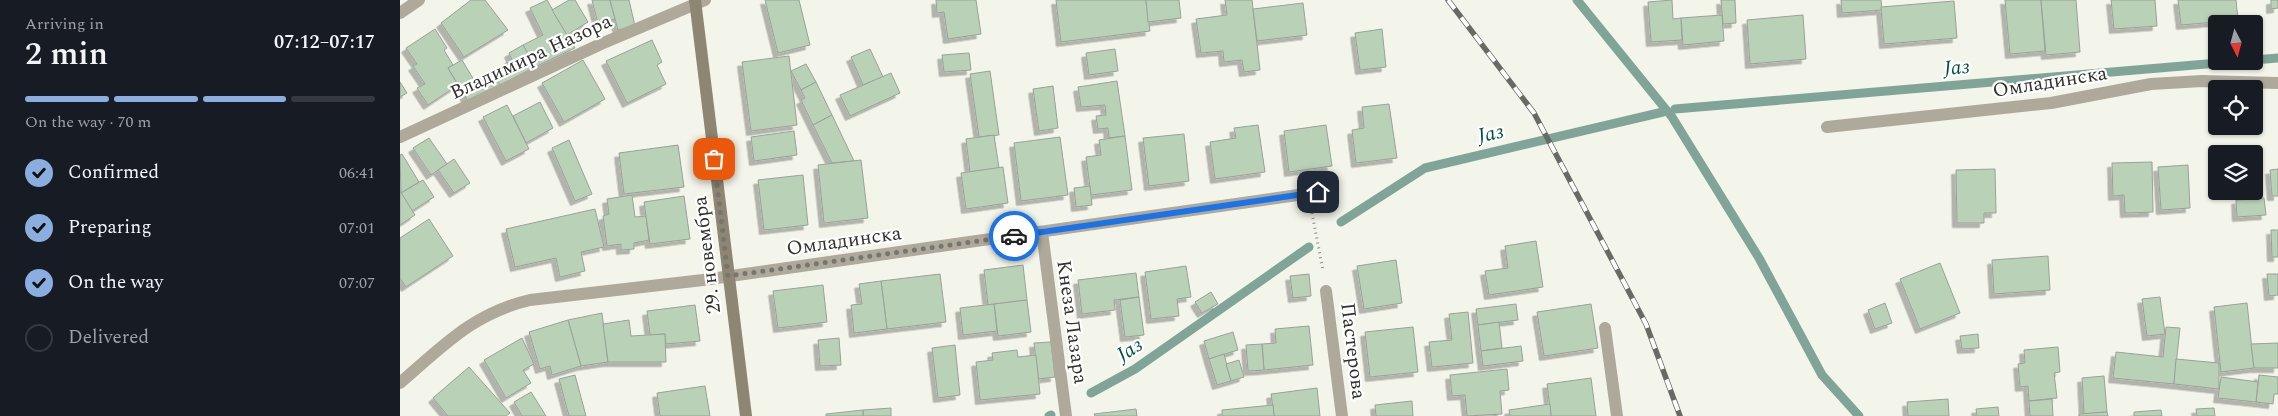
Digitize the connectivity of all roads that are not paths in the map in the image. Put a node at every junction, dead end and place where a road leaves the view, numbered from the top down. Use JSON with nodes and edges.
{"nodes":[{"id":1,"x":419,"y":0,"type":"edge"},
{"id":2,"x":699,"y":1,"type":"edge"},
{"id":3,"x":400,"y":13,"type":"edge"},
{"id":4,"x":2278,"y":83,"type":"edge"},
{"id":5,"x":1827,"y":127,"type":"dead end"},
{"id":6,"x":400,"y":137,"type":"edge"},
{"id":7,"x":1313,"y":192,"type":"road end"},
{"id":8,"x":1042,"y":232,"type":"junction"},
{"id":9,"x":728,"y":276,"type":"junction"},
{"id":10,"x":1326,"y":291,"type":"road end"},
{"id":11,"x":1605,"y":328,"type":"dead end"},
{"id":12,"x":400,"y":383,"type":"edge"},
{"id":13,"x":746,"y":416,"type":"edge"},
{"id":14,"x":1066,"y":416,"type":"edge"},
{"id":15,"x":1342,"y":416,"type":"edge"},
{"id":16,"x":1617,"y":416,"type":"edge"}],
"edges":[{"from":1,"to":3,"type":"street"},
{"from":2,"to":6,"type":"street","name":"Владимира Назора"},
{"from":2,"to":9,"type":"street","name":"29. новембра"},
{"from":4,"to":5,"type":"street","name":"Омладинска"},
{"from":7,"to":8,"type":"street","name":"Омладинска"},
{"from":8,"to":9,"type":"street","name":"Омладинска"},
{"from":8,"to":14,"type":"street","name":"Кнеза Лазара"},
{"from":9,"to":12,"type":"street","name":"Омладинска"},
{"from":9,"to":13,"type":"street","name":"29. новембра"},
{"from":10,"to":15,"type":"street","name":"Пастерова"},
{"from":11,"to":16,"type":"street"}]}
